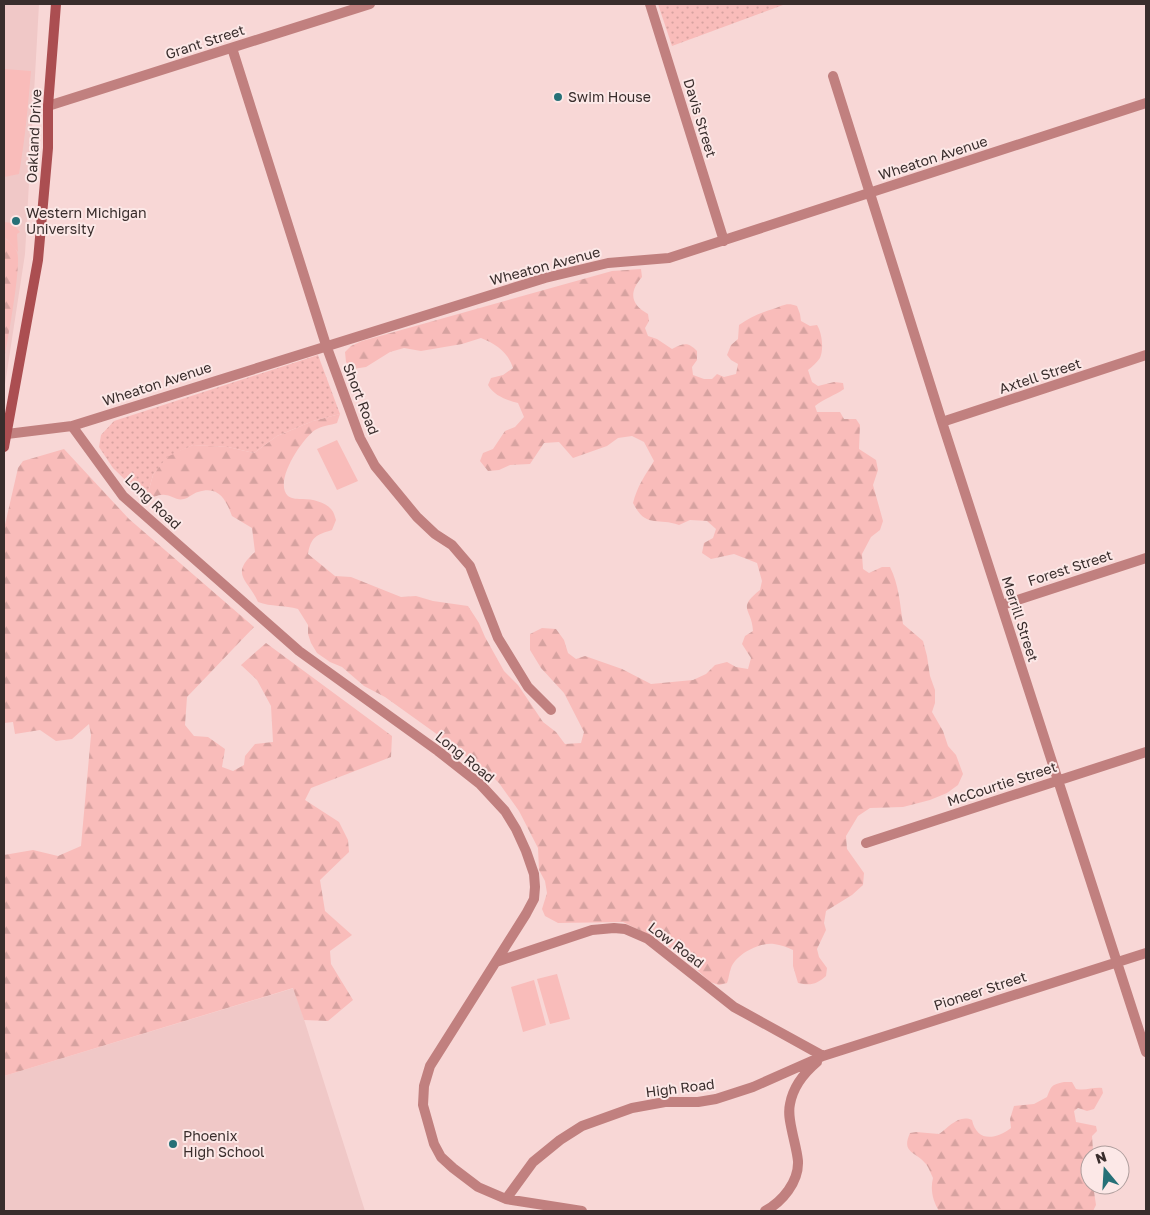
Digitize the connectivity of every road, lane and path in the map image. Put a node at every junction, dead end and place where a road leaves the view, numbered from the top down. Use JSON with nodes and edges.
{"nodes":[{"id":1,"x":56,"y":4,"type":"edge"},
{"id":2,"x":370,"y":4,"type":"edge"},
{"id":3,"x":650,"y":4,"type":"edge"},
{"id":4,"x":232,"y":48,"type":"junction"},
{"id":5,"x":833,"y":76,"type":"dead end"},
{"id":6,"x":1146,"y":103,"type":"edge"},
{"id":7,"x":48,"y":106,"type":"junction"},
{"id":8,"x":871,"y":193,"type":"junction"},
{"id":9,"x":724,"y":241,"type":"junction"},
{"id":10,"x":326,"y":345,"type":"junction"},
{"id":11,"x":1146,"y":355,"type":"edge"},
{"id":12,"x":942,"y":422,"type":"junction"},
{"id":13,"x":72,"y":426,"type":"junction"},
{"id":14,"x":5,"y":433,"type":"edge"},
{"id":15,"x":4,"y":446,"type":"edge"},
{"id":16,"x":1146,"y":558,"type":"edge"},
{"id":17,"x":1002,"y":605,"type":"junction"},
{"id":18,"x":551,"y":710,"type":"dead end"},
{"id":19,"x":1146,"y":752,"type":"edge"},
{"id":20,"x":1058,"y":781,"type":"junction"},
{"id":21,"x":866,"y":844,"type":"dead end"},
{"id":22,"x":1146,"y":953,"type":"edge"},
{"id":23,"x":496,"y":962,"type":"junction"},
{"id":24,"x":1117,"y":962,"type":"junction"},
{"id":25,"x":1146,"y":1052,"type":"edge"},
{"id":26,"x":823,"y":1056,"type":"junction"},
{"id":27,"x":506,"y":1199,"type":"junction"},
{"id":28,"x":582,"y":1211,"type":"edge"},
{"id":29,"x":766,"y":1211,"type":"edge"}],
"edges":[{"from":1,"to":7,"type":"main road","name":"Oakland Drive"},
{"from":2,"to":4,"type":"street","name":"Grant Street"},
{"from":3,"to":9,"type":"street","name":"Davis Street"},
{"from":4,"to":7,"type":"street","name":"Grant Street"},
{"from":4,"to":10,"type":"street","name":"Short Road"},
{"from":5,"to":8,"type":"street","name":"Merrill Street"},
{"from":6,"to":8,"type":"street","name":"Wheaton Avenue"},
{"from":7,"to":14,"type":"main road","name":"Oakland Drive"},
{"from":8,"to":9,"type":"street","name":"Wheaton Avenue"},
{"from":8,"to":12,"type":"street","name":"Merrill Street"},
{"from":9,"to":10,"type":"street","name":"Wheaton Avenue"},
{"from":10,"to":13,"type":"street","name":"Wheaton Avenue"},
{"from":10,"to":18,"type":"street","name":"Short Road"},
{"from":11,"to":12,"type":"street","name":"Axtell Street"},
{"from":12,"to":17,"type":"street","name":"Merrill Street"},
{"from":13,"to":14,"type":"street","name":"Wheaton Avenue"},
{"from":13,"to":23,"type":"street","name":"Long Road"},
{"from":14,"to":15,"type":"main road","name":"Oakland Drive"},
{"from":16,"to":17,"type":"street","name":"Forest Street"},
{"from":17,"to":20,"type":"street","name":"Merrill Street"},
{"from":19,"to":20,"type":"street","name":"McCourtie Street"},
{"from":20,"to":21,"type":"street","name":"McCourtie Street"},
{"from":20,"to":24,"type":"street","name":"Merrill Street"},
{"from":22,"to":24,"type":"street","name":"Pioneer Street"},
{"from":23,"to":26,"type":"street","name":"Low Road"},
{"from":23,"to":27,"type":"street","name":"Long Road"},
{"from":24,"to":25,"type":"street","name":"Merrill Street"},
{"from":24,"to":26,"type":"street","name":"Pioneer Street"},
{"from":26,"to":27,"type":"street","name":"High Road"},
{"from":26,"to":29,"type":"street"},
{"from":27,"to":28,"type":"street","name":"Long Road"}]}
